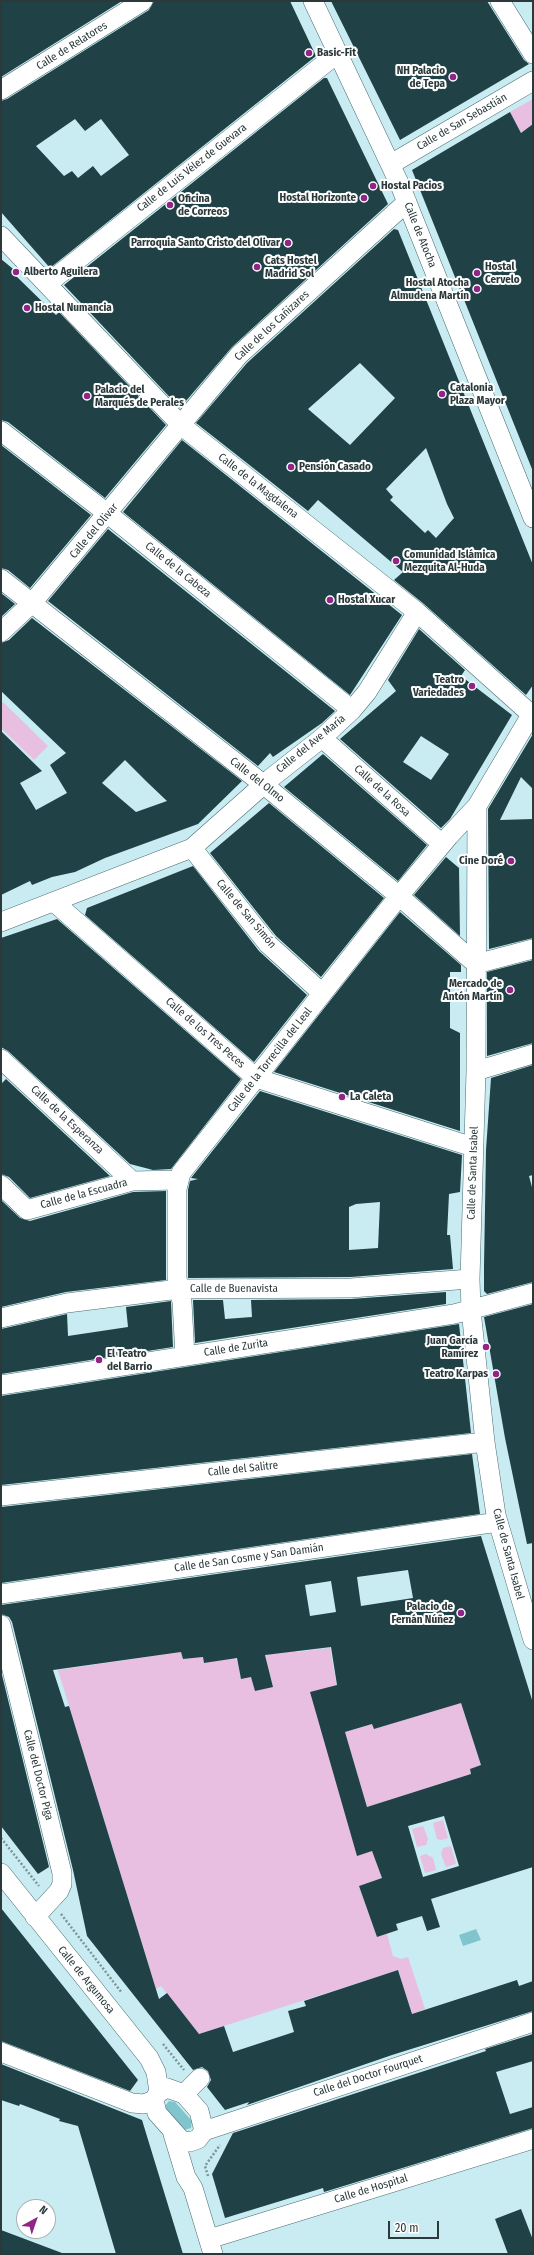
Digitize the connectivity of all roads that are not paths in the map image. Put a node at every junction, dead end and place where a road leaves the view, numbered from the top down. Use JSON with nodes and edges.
{"nodes":[{"id":1,"x":143,"y":1,"type":"edge"},
{"id":2,"x":313,"y":1,"type":"edge"},
{"id":3,"x":500,"y":1,"type":"edge"},
{"id":4,"x":338,"y":53,"type":"junction"},
{"id":5,"x":533,"y":54,"type":"edge"},
{"id":6,"x":533,"y":81,"type":"edge"},
{"id":7,"x":1,"y":90,"type":"edge"},
{"id":8,"x":391,"y":164,"type":"junction"},
{"id":9,"x":407,"y":202,"type":"junction"},
{"id":10,"x":1,"y":236,"type":"edge"},
{"id":11,"x":47,"y":284,"type":"junction"},
{"id":12,"x":182,"y":426,"type":"junction"},
{"id":13,"x":1,"y":432,"type":"edge"},
{"id":14,"x":108,"y":514,"type":"junction"},
{"id":15,"x":533,"y":518,"type":"edge"},
{"id":16,"x":1,"y":579,"type":"edge"},
{"id":17,"x":32,"y":603,"type":"junction"},
{"id":18,"x":417,"y":612,"type":"junction"},
{"id":19,"x":1,"y":632,"type":"edge"},
{"id":20,"x":352,"y":710,"type":"junction"},
{"id":21,"x":532,"y":716,"type":"edge"},
{"id":22,"x":322,"y":738,"type":"junction"},
{"id":23,"x":263,"y":784,"type":"junction"},
{"id":24,"x":477,"y":806,"type":"junction"},
{"id":25,"x":442,"y":844,"type":"junction"},
{"id":26,"x":192,"y":848,"type":"junction"},
{"id":27,"x":399,"y":896,"type":"junction"},
{"id":28,"x":54,"y":902,"type":"junction"},
{"id":29,"x":1,"y":922,"type":"edge"},
{"id":30,"x":533,"y":949,"type":"edge"},
{"id":31,"x":476,"y":964,"type":"junction"},
{"id":32,"x":322,"y":993,"type":"junction"},
{"id":33,"x":533,"y":1054,"type":"edge"},
{"id":34,"x":3,"y":1066,"type":"edge"},
{"id":35,"x":476,"y":1071,"type":"junction"},
{"id":36,"x":256,"y":1078,"type":"junction"},
{"id":37,"x":473,"y":1147,"type":"junction"},
{"id":38,"x":178,"y":1180,"type":"junction"},
{"id":39,"x":132,"y":1181,"type":"junction"},
{"id":40,"x":1,"y":1185,"type":"edge"},
{"id":41,"x":470,"y":1279,"type":"junction"},
{"id":42,"x":179,"y":1289,"type":"junction"},
{"id":43,"x":533,"y":1293,"type":"edge"},
{"id":44,"x":471,"y":1310,"type":"junction"},
{"id":45,"x":1,"y":1318,"type":"edge"},
{"id":46,"x":185,"y":1356,"type":"junction"},
{"id":47,"x":1,"y":1385,"type":"edge"},
{"id":48,"x":486,"y":1442,"type":"junction"},
{"id":49,"x":1,"y":1496,"type":"edge"},
{"id":50,"x":498,"y":1522,"type":"junction"},
{"id":51,"x":1,"y":1594,"type":"edge"},
{"id":52,"x":1,"y":1625,"type":"edge"},
{"id":53,"x":533,"y":1640,"type":"edge"},
{"id":54,"x":1,"y":1872,"type":"edge"},
{"id":55,"x":35,"y":1917,"type":"junction"},
{"id":56,"x":533,"y":2022,"type":"edge"},
{"id":57,"x":1,"y":2052,"type":"edge"},
{"id":58,"x":157,"y":2096,"type":"junction"},
{"id":59,"x":173,"y":2134,"type":"junction"},
{"id":60,"x":201,"y":2135,"type":"junction"},
{"id":61,"x":533,"y":2139,"type":"edge"},
{"id":62,"x":201,"y":2184,"type":"junction"},
{"id":63,"x":211,"y":2247,"type":"edge"}],
"edges":[{"from":1,"to":7,"type":"street","name":"Calle de Relatores"},
{"from":2,"to":4,"type":"street","name":"Calle de Atocha"},
{"from":3,"to":5,"type":"street"},
{"from":4,"to":8,"type":"street","name":"Calle de Atocha"},
{"from":4,"to":11,"type":"street","name":"Calle de Luis Vélez de Guevara"},
{"from":6,"to":8,"type":"street","name":"Calle de San Sebastián"},
{"from":8,"to":9,"type":"street","name":"Calle de Atocha"},
{"from":9,"to":12,"type":"street","name":"Calle de los Cañizares"},
{"from":9,"to":15,"type":"street","name":"Calle de Atocha"},
{"from":10,"to":11,"type":"street","name":"Calle de la Magdalena"},
{"from":11,"to":12,"type":"street","name":"Calle de la Magdalena"},
{"from":12,"to":14,"type":"street","name":"Calle del Olivar"},
{"from":12,"to":18,"type":"street","name":"Calle de la Magdalena"},
{"from":13,"to":14,"type":"street","name":"Calle de la Cabeza"},
{"from":14,"to":17,"type":"street","name":"Calle del Olivar"},
{"from":14,"to":20,"type":"street","name":"Calle de la Cabeza"},
{"from":16,"to":17,"type":"street","name":"Calle del Olmo"},
{"from":17,"to":19,"type":"street","name":"Calle del Olivar"},
{"from":17,"to":23,"type":"street","name":"Calle del Olmo"},
{"from":18,"to":20,"type":"street","name":"Calle del Ave María"},
{"from":18,"to":21,"type":"street","name":"Calle de la Magdalena"},
{"from":20,"to":22,"type":"street","name":"Calle del Ave María"},
{"from":21,"to":24,"type":"street"},
{"from":22,"to":23,"type":"street","name":"Calle del Ave María"},
{"from":22,"to":25,"type":"street","name":"Calle de la Rosa"},
{"from":23,"to":26,"type":"street","name":"Calle del Ave María"},
{"from":23,"to":27,"type":"street","name":"Calle del Olmo"},
{"from":24,"to":25,"type":"street","name":"Calle de la Torrecilla del Leal"},
{"from":24,"to":31,"type":"street","name":"Calle de Santa Isabel"},
{"from":25,"to":27,"type":"street","name":"Calle de la Torrecilla del Leal"},
{"from":26,"to":28,"type":"street","name":"Calle del Ave María"},
{"from":26,"to":32,"type":"street","name":"Calle de San Simón"},
{"from":27,"to":31,"type":"street","name":"Calle del Olmo"},
{"from":27,"to":32,"type":"street","name":"Calle de la Torrecilla del Leal"},
{"from":28,"to":29,"type":"street","name":"Calle del Ave María"},
{"from":28,"to":36,"type":"street","name":"Calle de los Tres Peces"},
{"from":30,"to":31,"type":"street"},
{"from":31,"to":35,"type":"street","name":"Calle de Santa Isabel"},
{"from":32,"to":36,"type":"street","name":"Calle de la Torrecilla del Leal"},
{"from":33,"to":35,"type":"street"},
{"from":34,"to":39,"type":"street","name":"Calle de la Esperanza"},
{"from":35,"to":37,"type":"street","name":"Calle de Santa Isabel"},
{"from":36,"to":37,"type":"street","name":"Calle de los Tres Peces"},
{"from":36,"to":38,"type":"street","name":"Calle de la Torrecilla del Leal"},
{"from":37,"to":41,"type":"street","name":"Calle de Santa Isabel"},
{"from":38,"to":39,"type":"street","name":"Calle de la Escuadra"},
{"from":38,"to":42,"type":"street"},
{"from":39,"to":40,"type":"street","name":"Calle de la Escuadra"},
{"from":41,"to":42,"type":"street","name":"Calle de Buenavista"},
{"from":41,"to":44,"type":"street","name":"Calle de Santa Isabel"},
{"from":42,"to":45,"type":"street","name":"Calle de Buenavista"},
{"from":42,"to":46,"type":"street"},
{"from":43,"to":44,"type":"street","name":"Calle de Zurita"},
{"from":44,"to":46,"type":"street","name":"Calle de Zurita"},
{"from":44,"to":48,"type":"street","name":"Calle de Santa Isabel"},
{"from":46,"to":47,"type":"street","name":"Calle de Zurita"},
{"from":48,"to":49,"type":"street","name":"Calle del Salitre"},
{"from":48,"to":50,"type":"street","name":"Calle de Santa Isabel"},
{"from":50,"to":51,"type":"street","name":"Calle de San Cosme y San Damián"},
{"from":50,"to":53,"type":"street","name":"Calle de Santa Isabel"},
{"from":52,"to":55,"type":"street","name":"Calle del Doctor Piga"},
{"from":54,"to":55,"type":"street","name":"Calle de Argumosa"},
{"from":55,"to":58,"type":"street","name":"Calle de Argumosa"},
{"from":56,"to":60,"type":"street","name":"Calle del Doctor Fourquet"},
{"from":57,"to":58,"type":"street"},
{"from":58,"to":59,"type":"street","name":"Calle de Argumosa"},
{"from":58,"to":60,"type":"street"},
{"from":59,"to":60,"type":"street","name":"Calle del Doctor Fourquet"},
{"from":59,"to":62,"type":"street"},
{"from":60,"to":62,"type":"street"},
{"from":61,"to":63,"type":"street","name":"Calle de Hospital"},
{"from":62,"to":63,"type":"street"}]}
